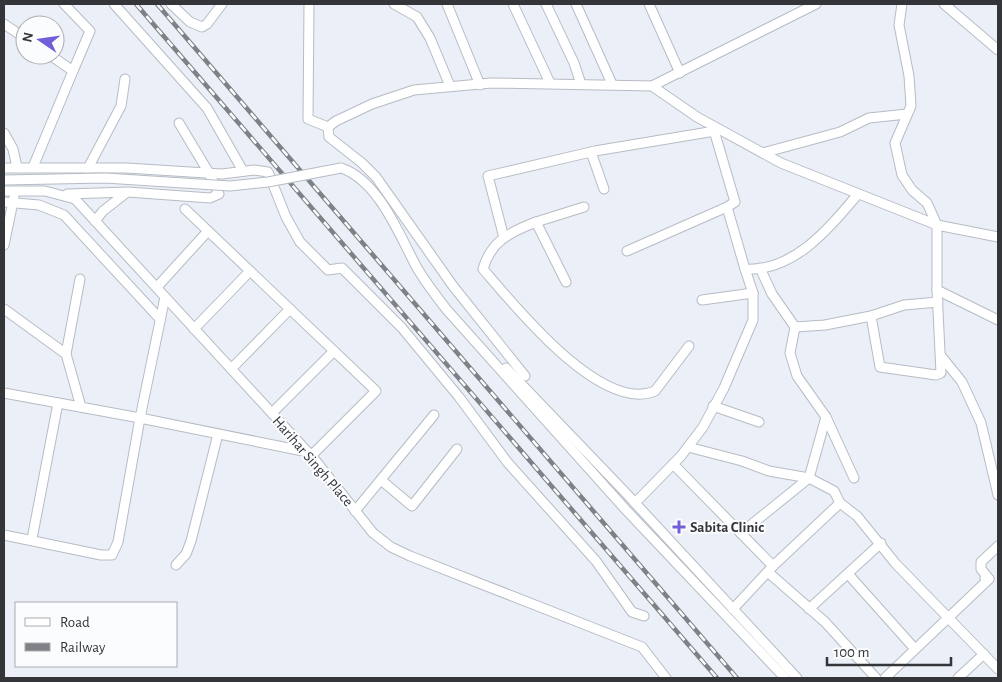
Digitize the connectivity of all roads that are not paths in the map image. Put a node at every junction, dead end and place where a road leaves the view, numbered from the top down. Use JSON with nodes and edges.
{"nodes":[{"id":1,"x":64,"y":4,"type":"edge"},
{"id":2,"x":114,"y":4,"type":"edge"},
{"id":3,"x":171,"y":4,"type":"edge"},
{"id":4,"x":222,"y":4,"type":"edge"},
{"id":5,"x":309,"y":4,"type":"edge"},
{"id":6,"x":394,"y":4,"type":"edge"},
{"id":7,"x":447,"y":4,"type":"edge"},
{"id":8,"x":514,"y":4,"type":"edge"},
{"id":9,"x":546,"y":4,"type":"edge"},
{"id":10,"x":576,"y":4,"type":"edge"},
{"id":11,"x":649,"y":4,"type":"edge"},
{"id":12,"x":816,"y":4,"type":"edge"},
{"id":13,"x":902,"y":4,"type":"edge"},
{"id":14,"x":944,"y":4,"type":"edge"},
{"id":15,"x":4,"y":24,"type":"edge"},
{"id":16,"x":15,"y":31,"type":"edge"},
{"id":17,"x":998,"y":50,"type":"edge"},
{"id":18,"x":64,"y":65,"type":"edge"},
{"id":19,"x":73,"y":71,"type":"junction"},
{"id":20,"x":680,"y":73,"type":"junction"},
{"id":21,"x":125,"y":79,"type":"dead end"},
{"id":22,"x":550,"y":83,"type":"junction"},
{"id":23,"x":581,"y":84,"type":"junction"},
{"id":24,"x":612,"y":84,"type":"junction"},
{"id":25,"x":480,"y":85,"type":"junction"},
{"id":26,"x":450,"y":86,"type":"junction"},
{"id":27,"x":652,"y":86,"type":"junction"},
{"id":28,"x":908,"y":114,"type":"junction"},
{"id":29,"x":179,"y":123,"type":"dead end"},
{"id":30,"x":328,"y":127,"type":"junction"},
{"id":31,"x":714,"y":128,"type":"junction"},
{"id":32,"x":4,"y":133,"type":"edge"},
{"id":33,"x":591,"y":152,"type":"junction"},
{"id":34,"x":763,"y":152,"type":"junction"},
{"id":35,"x":17,"y":167,"type":"junction"},
{"id":36,"x":33,"y":167,"type":"junction"},
{"id":37,"x":4,"y":168,"type":"edge"},
{"id":38,"x":88,"y":168,"type":"junction"},
{"id":39,"x":243,"y":171,"type":"junction"},
{"id":40,"x":209,"y":173,"type":"junction"},
{"id":41,"x":4,"y":180,"type":"edge"},
{"id":42,"x":604,"y":189,"type":"dead end"},
{"id":43,"x":4,"y":191,"type":"edge"},
{"id":44,"x":15,"y":191,"type":"junction"},
{"id":45,"x":128,"y":192,"type":"junction"},
{"id":46,"x":62,"y":194,"type":"junction"},
{"id":47,"x":858,"y":194,"type":"junction"},
{"id":48,"x":8,"y":202,"type":"edge"},
{"id":49,"x":584,"y":207,"type":"dead end"},
{"id":50,"x":727,"y":208,"type":"junction"},
{"id":51,"x":185,"y":209,"type":"dead end"},
{"id":52,"x":95,"y":222,"type":"junction"},
{"id":53,"x":536,"y":222,"type":"junction"},
{"id":54,"x":938,"y":225,"type":"junction"},
{"id":55,"x":208,"y":231,"type":"junction"},
{"id":56,"x":998,"y":237,"type":"edge"},
{"id":57,"x":504,"y":238,"type":"junction"},
{"id":58,"x":4,"y":245,"type":"edge"},
{"id":59,"x":627,"y":251,"type":"dead end"},
{"id":60,"x":760,"y":268,"type":"junction"},
{"id":61,"x":744,"y":269,"type":"junction"},
{"id":62,"x":250,"y":271,"type":"junction"},
{"id":63,"x":80,"y":279,"type":"dead end"},
{"id":64,"x":566,"y":282,"type":"dead end"},
{"id":65,"x":157,"y":287,"type":"junction"},
{"id":66,"x":937,"y":290,"type":"junction"},
{"id":67,"x":752,"y":293,"type":"junction"},
{"id":68,"x":165,"y":297,"type":"junction"},
{"id":69,"x":702,"y":300,"type":"dead end"},
{"id":70,"x":938,"y":302,"type":"junction"},
{"id":71,"x":290,"y":309,"type":"junction"},
{"id":72,"x":4,"y":310,"type":"edge"},
{"id":73,"x":447,"y":310,"type":"junction"},
{"id":74,"x":871,"y":316,"type":"junction"},
{"id":75,"x":160,"y":319,"type":"junction"},
{"id":76,"x":998,"y":320,"type":"edge"},
{"id":77,"x":795,"y":327,"type":"junction"},
{"id":78,"x":194,"y":329,"type":"junction"},
{"id":79,"x":689,"y":346,"type":"dead end"},
{"id":80,"x":334,"y":350,"type":"junction"},
{"id":81,"x":66,"y":354,"type":"junction"},
{"id":82,"x":941,"y":356,"type":"junction"},
{"id":83,"x":231,"y":369,"type":"junction"},
{"id":84,"x":525,"y":376,"type":"dead end"},
{"id":85,"x":4,"y":393,"type":"edge"},
{"id":86,"x":58,"y":403,"type":"junction"},
{"id":87,"x":713,"y":406,"type":"junction"},
{"id":88,"x":81,"y":407,"type":"junction"},
{"id":89,"x":272,"y":413,"type":"junction"},
{"id":90,"x":434,"y":415,"type":"dead end"},
{"id":91,"x":826,"y":416,"type":"junction"},
{"id":92,"x":140,"y":418,"type":"junction"},
{"id":93,"x":759,"y":422,"type":"dead end"},
{"id":94,"x":218,"y":434,"type":"junction"},
{"id":95,"x":688,"y":446,"type":"junction"},
{"id":96,"x":457,"y":449,"type":"dead end"},
{"id":97,"x":310,"y":454,"type":"junction"},
{"id":98,"x":674,"y":464,"type":"junction"},
{"id":99,"x":809,"y":478,"type":"junction"},
{"id":100,"x":854,"y":478,"type":"dead end"},
{"id":101,"x":381,"y":480,"type":"junction"},
{"id":102,"x":998,"y":495,"type":"edge"},
{"id":103,"x":635,"y":503,"type":"junction"},
{"id":104,"x":840,"y":503,"type":"junction"},
{"id":105,"x":356,"y":511,"type":"junction"},
{"id":106,"x":741,"y":533,"type":"junction"},
{"id":107,"x":4,"y":535,"type":"edge"},
{"id":108,"x":32,"y":539,"type":"junction"},
{"id":109,"x":881,"y":544,"type":"junction"},
{"id":110,"x":998,"y":546,"type":"edge"},
{"id":111,"x":176,"y":565,"type":"dead end"},
{"id":112,"x":771,"y":569,"type":"junction"},
{"id":113,"x":848,"y":574,"type":"junction"},
{"id":114,"x":733,"y":609,"type":"junction"},
{"id":115,"x":809,"y":609,"type":"junction"},
{"id":116,"x":644,"y":616,"type":"dead end"},
{"id":117,"x":949,"y":617,"type":"junction"},
{"id":118,"x":915,"y":649,"type":"junction"},
{"id":119,"x":984,"y":654,"type":"junction"},
{"id":120,"x":998,"y":669,"type":"edge"},
{"id":121,"x":666,"y":678,"type":"edge"},
{"id":122,"x":786,"y":678,"type":"edge"},
{"id":123,"x":797,"y":678,"type":"edge"},
{"id":124,"x":876,"y":678,"type":"edge"},
{"id":125,"x":885,"y":678,"type":"edge"},
{"id":126,"x":958,"y":678,"type":"edge"}],
"edges":[{"from":1,"to":19,"type":"street"},
{"from":2,"to":39,"type":"street"},
{"from":3,"to":4,"type":"street"},
{"from":5,"to":30,"type":"street"},
{"from":6,"to":26,"type":"street"},
{"from":7,"to":25,"type":"street"},
{"from":8,"to":22,"type":"street"},
{"from":9,"to":23,"type":"street"},
{"from":10,"to":24,"type":"street"},
{"from":11,"to":20,"type":"street"},
{"from":12,"to":20,"type":"street"},
{"from":13,"to":28,"type":"street"},
{"from":14,"to":17,"type":"street"},
{"from":15,"to":16,"type":"street"},
{"from":18,"to":19,"type":"street"},
{"from":19,"to":36,"type":"street"},
{"from":20,"to":27,"type":"street"},
{"from":21,"to":38,"type":"street"},
{"from":22,"to":23,"type":"street"},
{"from":22,"to":25,"type":"street"},
{"from":23,"to":24,"type":"street"},
{"from":24,"to":27,"type":"street"},
{"from":25,"to":26,"type":"street"},
{"from":26,"to":30,"type":"street"},
{"from":27,"to":31,"type":"street"},
{"from":28,"to":34,"type":"street"},
{"from":28,"to":54,"type":"street"},
{"from":29,"to":40,"type":"street"},
{"from":30,"to":84,"type":"street"},
{"from":31,"to":33,"type":"street"},
{"from":31,"to":34,"type":"street"},
{"from":31,"to":50,"type":"street"},
{"from":32,"to":35,"type":"street"},
{"from":33,"to":42,"type":"street"},
{"from":33,"to":57,"type":"street"},
{"from":34,"to":47,"type":"street"},
{"from":35,"to":36,"type":"street"},
{"from":35,"to":37,"type":"street"},
{"from":36,"to":38,"type":"street"},
{"from":38,"to":40,"type":"street"},
{"from":39,"to":40,"type":"street"},
{"from":39,"to":116,"type":"street"},
{"from":40,"to":45,"type":"street"},
{"from":41,"to":73,"type":"street","bridge":true},
{"from":43,"to":44,"type":"street","name":"Harihar Singh Place"},
{"from":44,"to":46,"type":"street","name":"Harihar Singh Place"},
{"from":44,"to":48,"type":"street"},
{"from":45,"to":46,"type":"street"},
{"from":45,"to":52,"type":"street"},
{"from":46,"to":52,"type":"street","name":"Harihar Singh Place"},
{"from":47,"to":54,"type":"street"},
{"from":47,"to":60,"type":"street"},
{"from":48,"to":58,"type":"street"},
{"from":48,"to":75,"type":"street"},
{"from":49,"to":53,"type":"street"},
{"from":50,"to":59,"type":"street"},
{"from":50,"to":61,"type":"street"},
{"from":51,"to":55,"type":"street"},
{"from":52,"to":65,"type":"street","name":"Harihar Singh Place"},
{"from":53,"to":57,"type":"street"},
{"from":53,"to":64,"type":"street"},
{"from":54,"to":56,"type":"street"},
{"from":54,"to":66,"type":"street"},
{"from":55,"to":62,"type":"street"},
{"from":55,"to":65,"type":"street"},
{"from":57,"to":79,"type":"street"},
{"from":60,"to":61,"type":"street"},
{"from":60,"to":77,"type":"street"},
{"from":61,"to":67,"type":"street"},
{"from":62,"to":71,"type":"street"},
{"from":62,"to":78,"type":"street"},
{"from":63,"to":81,"type":"street"},
{"from":65,"to":68,"type":"street","name":"Harihar Singh Place"},
{"from":66,"to":70,"type":"street"},
{"from":66,"to":76,"type":"street"},
{"from":67,"to":69,"type":"street"},
{"from":67,"to":87,"type":"street"},
{"from":68,"to":75,"type":"street"},
{"from":68,"to":78,"type":"street","name":"Harihar Singh Place"},
{"from":70,"to":74,"type":"street"},
{"from":70,"to":82,"type":"street"},
{"from":71,"to":80,"type":"street"},
{"from":71,"to":83,"type":"street"},
{"from":72,"to":81,"type":"street"},
{"from":73,"to":103,"type":"street"},
{"from":73,"to":122,"type":"street"},
{"from":74,"to":77,"type":"street"},
{"from":74,"to":82,"type":"street"},
{"from":75,"to":92,"type":"street"},
{"from":77,"to":91,"type":"street"},
{"from":78,"to":83,"type":"street","name":"Harihar Singh Place"},
{"from":80,"to":89,"type":"street"},
{"from":80,"to":97,"type":"street"},
{"from":81,"to":88,"type":"street"},
{"from":82,"to":102,"type":"street"},
{"from":83,"to":89,"type":"street","name":"Harihar Singh Place"},
{"from":85,"to":86,"type":"street"},
{"from":86,"to":88,"type":"street"},
{"from":86,"to":108,"type":"street"},
{"from":87,"to":93,"type":"street"},
{"from":87,"to":95,"type":"street"},
{"from":88,"to":92,"type":"street"},
{"from":89,"to":97,"type":"street","name":"Harihar Singh Place"},
{"from":90,"to":101,"type":"street"},
{"from":91,"to":99,"type":"street"},
{"from":91,"to":100,"type":"street"},
{"from":92,"to":94,"type":"street"},
{"from":92,"to":108,"type":"street"},
{"from":94,"to":97,"type":"street"},
{"from":94,"to":111,"type":"street"},
{"from":95,"to":98,"type":"street"},
{"from":95,"to":99,"type":"street"},
{"from":96,"to":101,"type":"street"},
{"from":97,"to":105,"type":"street","name":"Harihar Singh Place"},
{"from":98,"to":103,"type":"street"},
{"from":98,"to":106,"type":"street"},
{"from":99,"to":104,"type":"street"},
{"from":99,"to":106,"type":"street"},
{"from":101,"to":105,"type":"street"},
{"from":103,"to":114,"type":"street"},
{"from":104,"to":109,"type":"street"},
{"from":104,"to":112,"type":"street"},
{"from":105,"to":121,"type":"street","name":"Harihar Singh Place"},
{"from":106,"to":112,"type":"street"},
{"from":107,"to":108,"type":"street"},
{"from":109,"to":113,"type":"street"},
{"from":109,"to":117,"type":"street"},
{"from":110,"to":117,"type":"street"},
{"from":112,"to":114,"type":"street"},
{"from":112,"to":115,"type":"street"},
{"from":113,"to":115,"type":"street"},
{"from":113,"to":118,"type":"street"},
{"from":114,"to":123,"type":"street"},
{"from":115,"to":124,"type":"street"},
{"from":117,"to":118,"type":"street"},
{"from":117,"to":119,"type":"street"},
{"from":118,"to":125,"type":"street"},
{"from":119,"to":120,"type":"street"},
{"from":119,"to":126,"type":"street"}]}
